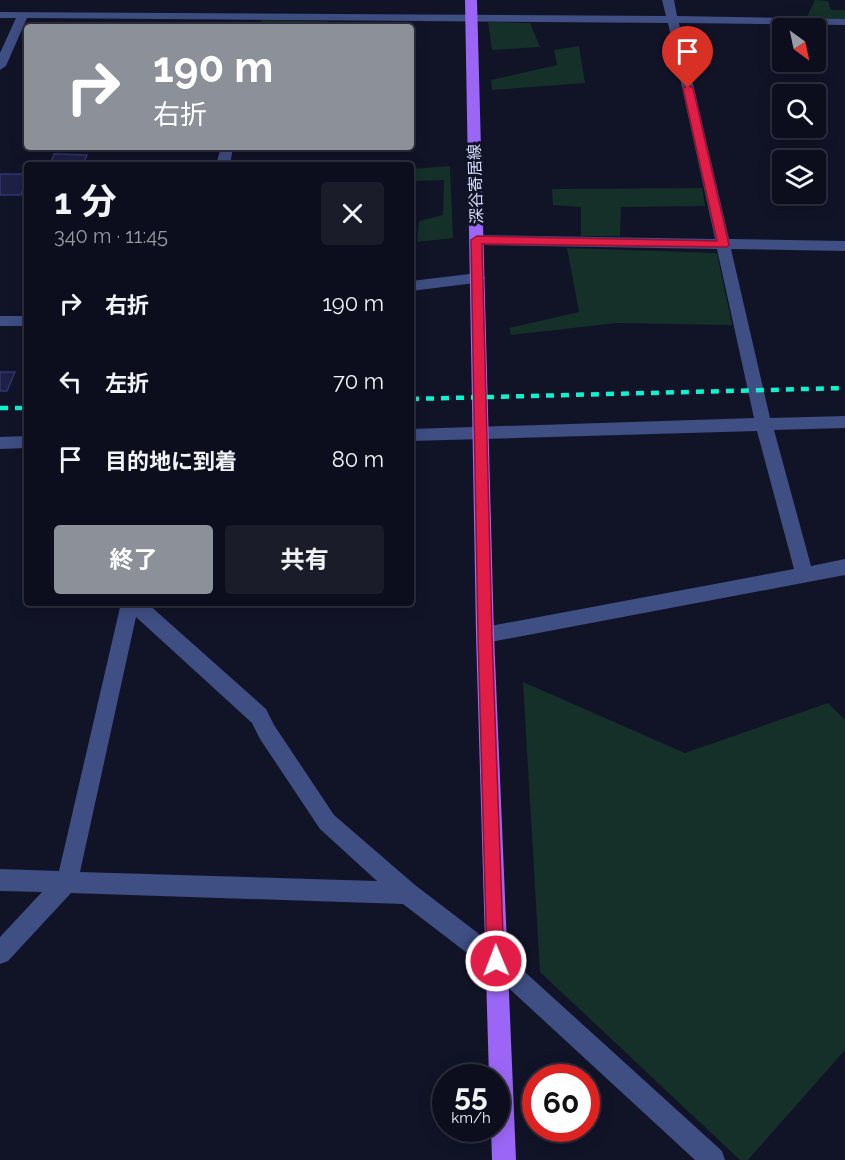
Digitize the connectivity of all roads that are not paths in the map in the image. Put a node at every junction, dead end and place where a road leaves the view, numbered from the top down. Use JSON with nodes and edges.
{"nodes":[{"id":1,"x":668,"y":0,"type":"edge"},
{"id":2,"x":470,"y":9,"type":"edge"},
{"id":3,"x":0,"y":15,"type":"edge"},
{"id":4,"x":23,"y":15,"type":"junction"},
{"id":5,"x":251,"y":21,"type":"edge"},
{"id":6,"x":673,"y":21,"type":"junction"},
{"id":7,"x":845,"y":22,"type":"edge"},
{"id":8,"x":0,"y":66,"type":"edge"},
{"id":9,"x":477,"y":240,"type":"junction"},
{"id":10,"x":723,"y":245,"type":"junction"},
{"id":11,"x":845,"y":246,"type":"edge"},
{"id":12,"x":478,"y":278,"type":"junction"},
{"id":13,"x":414,"y":286,"type":"edge"},
{"id":14,"x":0,"y":321,"type":"edge"},
{"id":15,"x":24,"y":321,"type":"edge"},
{"id":16,"x":845,"y":422,"type":"edge"},
{"id":17,"x":764,"y":425,"type":"junction"},
{"id":18,"x":482,"y":434,"type":"junction"},
{"id":19,"x":414,"y":435,"type":"edge"},
{"id":20,"x":24,"y":442,"type":"edge"},
{"id":21,"x":0,"y":443,"type":"edge"},
{"id":22,"x":845,"y":567,"type":"edge"},
{"id":23,"x":804,"y":573,"type":"junction"},
{"id":24,"x":131,"y":606,"type":"edge"},
{"id":25,"x":135,"y":606,"type":"edge"},
{"id":26,"x":485,"y":635,"type":"junction"},
{"id":27,"x":0,"y":880,"type":"edge"},
{"id":28,"x":66,"y":881,"type":"junction"},
{"id":29,"x":408,"y":893,"type":"junction"},
{"id":30,"x":0,"y":953,"type":"edge"},
{"id":31,"x":496,"y":961,"type":"junction"},
{"id":32,"x":504,"y":1160,"type":"edge"},
{"id":33,"x":713,"y":1160,"type":"edge"}],
"edges":[{"from":1,"to":6,"type":"street"},
{"from":2,"to":5,"type":"street"},
{"from":2,"to":6,"type":"street"},
{"from":2,"to":9,"type":"main road","name":"深谷寄居線"},
{"from":3,"to":4,"type":"street"},
{"from":4,"to":5,"type":"street"},
{"from":4,"to":8,"type":"street"},
{"from":6,"to":7,"type":"street"},
{"from":6,"to":10,"type":"street"},
{"from":9,"to":10,"type":"street"},
{"from":9,"to":12,"type":"main road","name":"深谷寄居線"},
{"from":10,"to":11,"type":"street"},
{"from":10,"to":17,"type":"street"},
{"from":12,"to":13,"type":"street"},
{"from":12,"to":18,"type":"main road","name":"深谷寄居線"},
{"from":14,"to":15,"type":"street"},
{"from":16,"to":17,"type":"street"},
{"from":17,"to":18,"type":"street"},
{"from":17,"to":23,"type":"street"},
{"from":18,"to":19,"type":"street"},
{"from":18,"to":26,"type":"main road","name":"深谷寄居線"},
{"from":20,"to":21,"type":"street"},
{"from":22,"to":23,"type":"street"},
{"from":23,"to":26,"type":"street"},
{"from":24,"to":28,"type":"street"},
{"from":25,"to":29,"type":"street"},
{"from":26,"to":31,"type":"main road","name":"深谷寄居線"},
{"from":27,"to":28,"type":"street"},
{"from":28,"to":29,"type":"street"},
{"from":28,"to":30,"type":"street"},
{"from":29,"to":31,"type":"street"},
{"from":31,"to":32,"type":"main road","name":"深谷寄居線"},
{"from":31,"to":33,"type":"street"}]}
